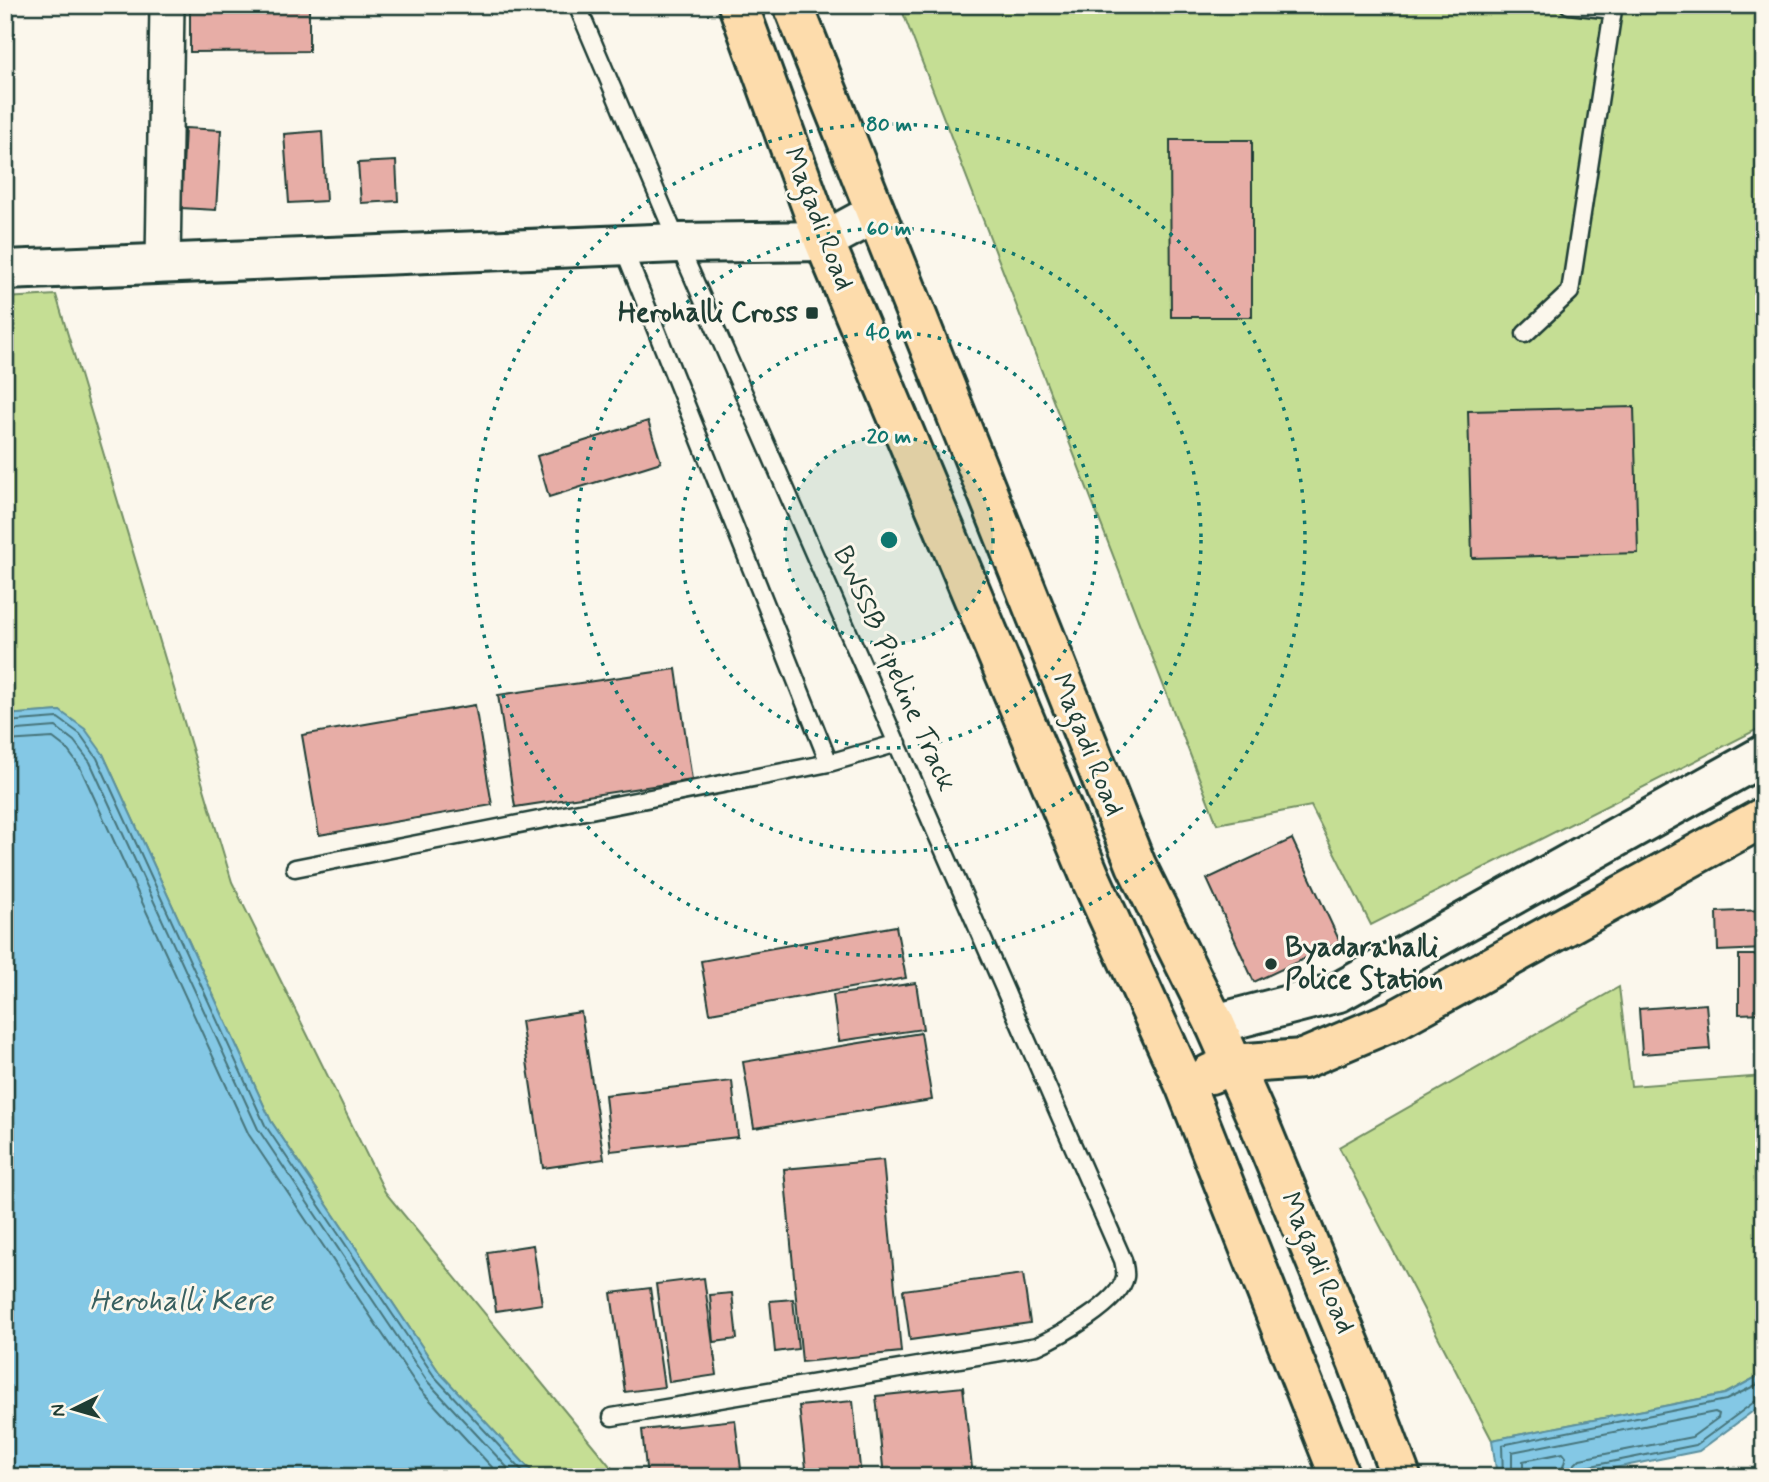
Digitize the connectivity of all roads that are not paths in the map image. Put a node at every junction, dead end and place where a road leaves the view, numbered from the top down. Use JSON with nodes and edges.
{"nodes":[{"id":1,"x":167,"y":5,"type":"edge"},
{"id":2,"x":577,"y":5,"type":"edge"},
{"id":3,"x":738,"y":5,"type":"edge"},
{"id":4,"x":793,"y":5,"type":"edge"},
{"id":5,"x":1569,"y":5,"type":"edge"},
{"id":6,"x":874,"y":214,"type":"junction"},
{"id":7,"x":824,"y":242,"type":"junction"},
{"id":8,"x":678,"y":243,"type":"junction"},
{"id":9,"x":623,"y":245,"type":"junction"},
{"id":10,"x":163,"y":264,"type":"junction"},
{"id":11,"x":5,"y":270,"type":"edge"},
{"id":12,"x":1525,"y":334,"type":"dead end"},
{"id":13,"x":898,"y":743,"type":"junction"},
{"id":14,"x":1764,"y":755,"type":"edge"},
{"id":15,"x":829,"y":763,"type":"junction"},
{"id":16,"x":1764,"y":817,"type":"edge"},
{"id":17,"x":1136,"y":865,"type":"junction"},
{"id":18,"x":295,"y":868,"type":"dead end"},
{"id":19,"x":1093,"y":881,"type":"junction"},
{"id":20,"x":1215,"y":1024,"type":"junction"},
{"id":21,"x":1233,"y":1064,"type":"junction"},
{"id":22,"x":1185,"y":1084,"type":"junction"},
{"id":23,"x":612,"y":1417,"type":"dead end"},
{"id":24,"x":1340,"y":1477,"type":"edge"},
{"id":25,"x":1401,"y":1477,"type":"edge"}],
"edges":[{"from":1,"to":10,"type":"street"},
{"from":2,"to":8,"type":"lane","name":"BWSSB Pipeline Track"},
{"from":3,"to":7,"type":"main road","name":"Magadi Road"},
{"from":4,"to":6,"type":"main road","name":"Magadi Road"},
{"from":5,"to":12,"type":"lane"},
{"from":6,"to":7,"type":"main road"},
{"from":6,"to":17,"type":"main road","name":"Magadi Road"},
{"from":7,"to":8,"type":"main road"},
{"from":7,"to":19,"type":"main road","name":"Magadi Road"},
{"from":8,"to":9,"type":"main road"},
{"from":8,"to":13,"type":"lane","name":"BWSSB Pipeline Track"},
{"from":9,"to":10,"type":"main road"},
{"from":9,"to":15,"type":"lane"},
{"from":10,"to":11,"type":"main road"},
{"from":13,"to":15,"type":"lane"},
{"from":13,"to":23,"type":"lane","name":"BWSSB Pipeline Track"},
{"from":14,"to":20,"type":"main road"},
{"from":15,"to":18,"type":"lane"},
{"from":16,"to":21,"type":"main road"},
{"from":17,"to":19,"type":"main road"},
{"from":17,"to":20,"type":"main road","name":"Magadi Road"},
{"from":19,"to":22,"type":"main road","name":"Magadi Road"},
{"from":20,"to":21,"type":"main road","name":"Magadi Road"},
{"from":21,"to":22,"type":"main road"},
{"from":21,"to":25,"type":"main road","name":"Magadi Road"},
{"from":22,"to":24,"type":"main road","name":"Magadi Road"}]}
